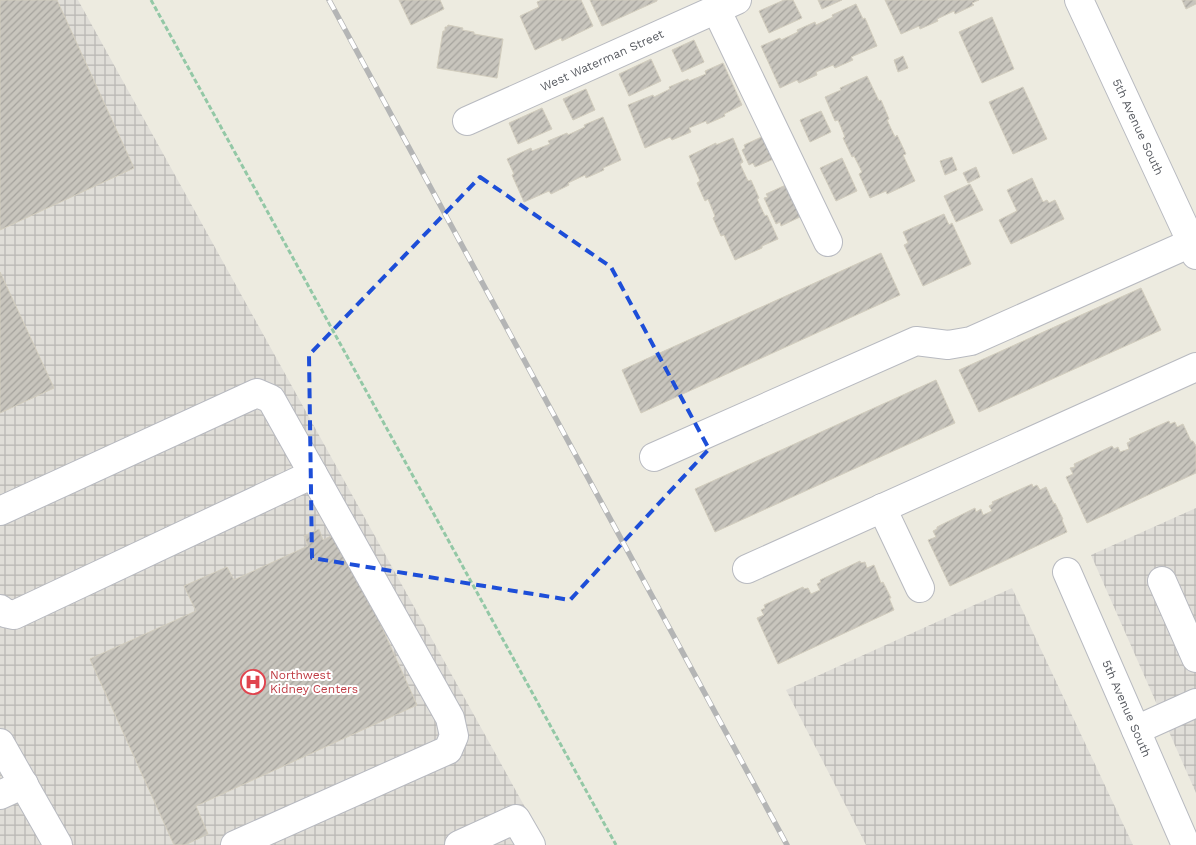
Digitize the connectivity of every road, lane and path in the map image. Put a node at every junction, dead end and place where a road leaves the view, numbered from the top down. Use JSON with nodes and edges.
{"nodes":[{"id":1,"x":151,"y":0,"type":"edge"},
{"id":2,"x":1079,"y":0,"type":"edge"},
{"id":3,"x":727,"y":4,"type":"edge"},
{"id":4,"x":467,"y":120,"type":"dead end"},
{"id":5,"x":828,"y":242,"type":"dead end"},
{"id":6,"x":1193,"y":249,"type":"edge"},
{"id":7,"x":1196,"y":367,"type":"edge"},
{"id":8,"x":654,"y":456,"type":"dead end"},
{"id":9,"x":313,"y":474,"type":"junction"},
{"id":10,"x":882,"y":508,"type":"junction"},
{"id":11,"x":0,"y":511,"type":"edge"},
{"id":12,"x":747,"y":569,"type":"dead end"},
{"id":13,"x":1067,"y":572,"type":"dead end"},
{"id":14,"x":1162,"y":581,"type":"dead end"},
{"id":15,"x":920,"y":588,"type":"dead end"},
{"id":16,"x":0,"y":609,"type":"edge"},
{"id":17,"x":1196,"y":658,"type":"edge"},
{"id":18,"x":1196,"y":703,"type":"edge"},
{"id":19,"x":1136,"y":730,"type":"junction"},
{"id":20,"x":0,"y":743,"type":"edge"},
{"id":21,"x":12,"y":790,"type":"edge"},
{"id":22,"x":58,"y":845,"type":"edge"},
{"id":23,"x":236,"y":845,"type":"edge"},
{"id":24,"x":459,"y":845,"type":"edge"},
{"id":25,"x":530,"y":845,"type":"edge"},
{"id":26,"x":616,"y":845,"type":"edge"},
{"id":27,"x":1186,"y":845,"type":"edge"}],
"edges":[{"from":1,"to":26,"type":"path"},
{"from":2,"to":6,"type":"street","name":"5th Avenue South"},
{"from":3,"to":4,"type":"street","name":"West Waterman Street"},
{"from":3,"to":5,"type":"street"},
{"from":6,"to":8,"type":"street"},
{"from":7,"to":10,"type":"street"},
{"from":9,"to":11,"type":"street"},
{"from":9,"to":16,"type":"street"},
{"from":9,"to":23,"type":"street"},
{"from":10,"to":12,"type":"street"},
{"from":10,"to":15,"type":"street"},
{"from":13,"to":19,"type":"street","name":"5th Avenue South"},
{"from":14,"to":17,"type":"street"},
{"from":18,"to":19,"type":"street"},
{"from":19,"to":27,"type":"street","name":"5th Avenue South"},
{"from":20,"to":21,"type":"street"},
{"from":21,"to":22,"type":"street"},
{"from":24,"to":25,"type":"street"}]}
